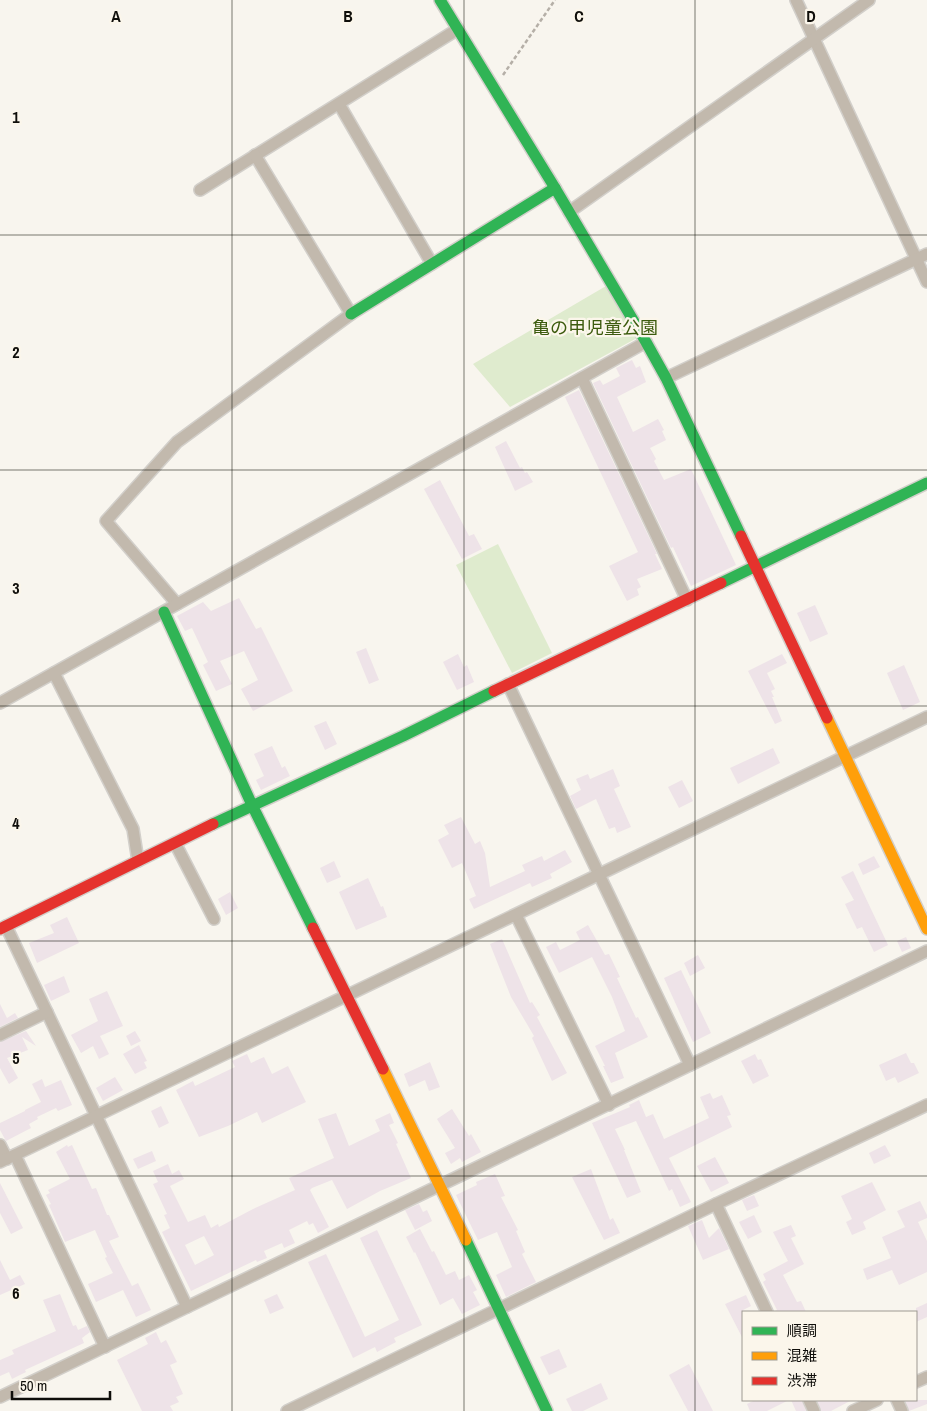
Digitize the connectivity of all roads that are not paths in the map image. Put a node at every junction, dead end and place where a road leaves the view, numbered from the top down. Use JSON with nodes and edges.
{"nodes":[{"id":1,"x":440,"y":0,"type":"edge"},
{"id":2,"x":796,"y":0,"type":"edge"},
{"id":3,"x":869,"y":0,"type":"edge"},
{"id":4,"x":458,"y":29,"type":"junction"},
{"id":5,"x":814,"y":40,"type":"junction"},
{"id":6,"x":338,"y":104,"type":"junction"},
{"id":7,"x":255,"y":154,"type":"junction"},
{"id":8,"x":555,"y":188,"type":"junction"},
{"id":9,"x":200,"y":190,"type":"dead end"},
{"id":10,"x":569,"y":212,"type":"junction"},
{"id":11,"x":927,"y":254,"type":"edge"},
{"id":12,"x":916,"y":259,"type":"junction"},
{"id":13,"x":432,"y":264,"type":"junction"},
{"id":14,"x":927,"y":282,"type":"edge"},
{"id":15,"x":351,"y":314,"type":"junction"},
{"id":16,"x":646,"y":342,"type":"junction"},
{"id":17,"x":582,"y":378,"type":"junction"},
{"id":18,"x":666,"y":378,"type":"junction"},
{"id":19,"x":927,"y":483,"type":"edge"},
{"id":20,"x":756,"y":567,"type":"junction"},
{"id":21,"x":687,"y":600,"type":"junction"},
{"id":22,"x":177,"y":604,"type":"junction"},
{"id":23,"x":164,"y":612,"type":"junction"},
{"id":24,"x":54,"y":673,"type":"junction"},
{"id":25,"x":508,"y":684,"type":"junction"},
{"id":26,"x":0,"y":703,"type":"edge"},
{"id":27,"x":927,"y":718,"type":"edge"},
{"id":28,"x":846,"y":757,"type":"junction"},
{"id":29,"x":252,"y":805,"type":"junction"},
{"id":30,"x":175,"y":843,"type":"junction"},
{"id":31,"x":138,"y":861,"type":"junction"},
{"id":32,"x":599,"y":876,"type":"junction"},
{"id":33,"x":516,"y":915,"type":"junction"},
{"id":34,"x":214,"y":918,"type":"dead end"},
{"id":35,"x":3,"y":927,"type":"edge"},
{"id":36,"x":927,"y":929,"type":"edge"},
{"id":37,"x":927,"y":951,"type":"edge"},
{"id":38,"x":346,"y":996,"type":"junction"},
{"id":39,"x":47,"y":1012,"type":"junction"},
{"id":40,"x":0,"y":1034,"type":"edge"},
{"id":41,"x":690,"y":1065,"type":"junction"},
{"id":42,"x":609,"y":1104,"type":"junction"},
{"id":43,"x":927,"y":1106,"type":"edge"},
{"id":44,"x":97,"y":1116,"type":"junction"},
{"id":45,"x":0,"y":1145,"type":"edge"},
{"id":46,"x":7,"y":1159,"type":"edge"},
{"id":47,"x":440,"y":1185,"type":"junction"},
{"id":48,"x":716,"y":1204,"type":"junction"},
{"id":49,"x":188,"y":1307,"type":"junction"},
{"id":50,"x":498,"y":1309,"type":"junction"},
{"id":51,"x":767,"y":1311,"type":"edge"},
{"id":52,"x":104,"y":1347,"type":"junction"},
{"id":53,"x":0,"y":1396,"type":"edge"},
{"id":54,"x":875,"y":1401,"type":"edge"},
{"id":55,"x":287,"y":1411,"type":"edge"},
{"id":56,"x":547,"y":1411,"type":"edge"},
{"id":57,"x":853,"y":1411,"type":"edge"}],
"edges":[{"from":1,"to":4,"type":"street"},
{"from":2,"to":5,"type":"street"},
{"from":3,"to":5,"type":"street"},
{"from":4,"to":6,"type":"street"},
{"from":4,"to":8,"type":"street"},
{"from":5,"to":10,"type":"street"},
{"from":5,"to":12,"type":"street"},
{"from":6,"to":7,"type":"street"},
{"from":6,"to":13,"type":"street"},
{"from":7,"to":9,"type":"street"},
{"from":7,"to":15,"type":"street"},
{"from":8,"to":10,"type":"street"},
{"from":8,"to":13,"type":"street"},
{"from":10,"to":16,"type":"street"},
{"from":11,"to":12,"type":"street"},
{"from":12,"to":14,"type":"street"},
{"from":12,"to":18,"type":"street"},
{"from":13,"to":15,"type":"street"},
{"from":15,"to":22,"type":"street"},
{"from":16,"to":17,"type":"street"},
{"from":16,"to":18,"type":"street"},
{"from":17,"to":21,"type":"street"},
{"from":17,"to":22,"type":"street"},
{"from":18,"to":20,"type":"street"},
{"from":19,"to":20,"type":"street"},
{"from":20,"to":21,"type":"street"},
{"from":20,"to":28,"type":"street"},
{"from":21,"to":25,"type":"street"},
{"from":22,"to":23,"type":"street"},
{"from":23,"to":24,"type":"street"},
{"from":23,"to":29,"type":"street"},
{"from":24,"to":26,"type":"street"},
{"from":24,"to":31,"type":"street"},
{"from":25,"to":29,"type":"street"},
{"from":25,"to":32,"type":"street"},
{"from":27,"to":28,"type":"street"},
{"from":28,"to":32,"type":"street"},
{"from":28,"to":36,"type":"street"},
{"from":29,"to":30,"type":"street"},
{"from":29,"to":38,"type":"street"},
{"from":30,"to":31,"type":"street"},
{"from":30,"to":34,"type":"street"},
{"from":31,"to":35,"type":"street"},
{"from":32,"to":33,"type":"street"},
{"from":32,"to":41,"type":"street"},
{"from":33,"to":38,"type":"street"},
{"from":33,"to":42,"type":"street"},
{"from":35,"to":39,"type":"street"},
{"from":37,"to":41,"type":"street"},
{"from":38,"to":44,"type":"street"},
{"from":38,"to":47,"type":"street"},
{"from":39,"to":40,"type":"street"},
{"from":39,"to":44,"type":"street"},
{"from":41,"to":42,"type":"street"},
{"from":42,"to":47,"type":"street"},
{"from":43,"to":48,"type":"street"},
{"from":44,"to":46,"type":"street"},
{"from":44,"to":49,"type":"street"},
{"from":45,"to":46,"type":"street"},
{"from":46,"to":52,"type":"street"},
{"from":47,"to":49,"type":"street"},
{"from":47,"to":50,"type":"street"},
{"from":48,"to":50,"type":"street"},
{"from":48,"to":51,"type":"street"},
{"from":49,"to":52,"type":"street"},
{"from":50,"to":55,"type":"street"},
{"from":50,"to":56,"type":"street"},
{"from":52,"to":53,"type":"street"},
{"from":54,"to":57,"type":"street"}]}
